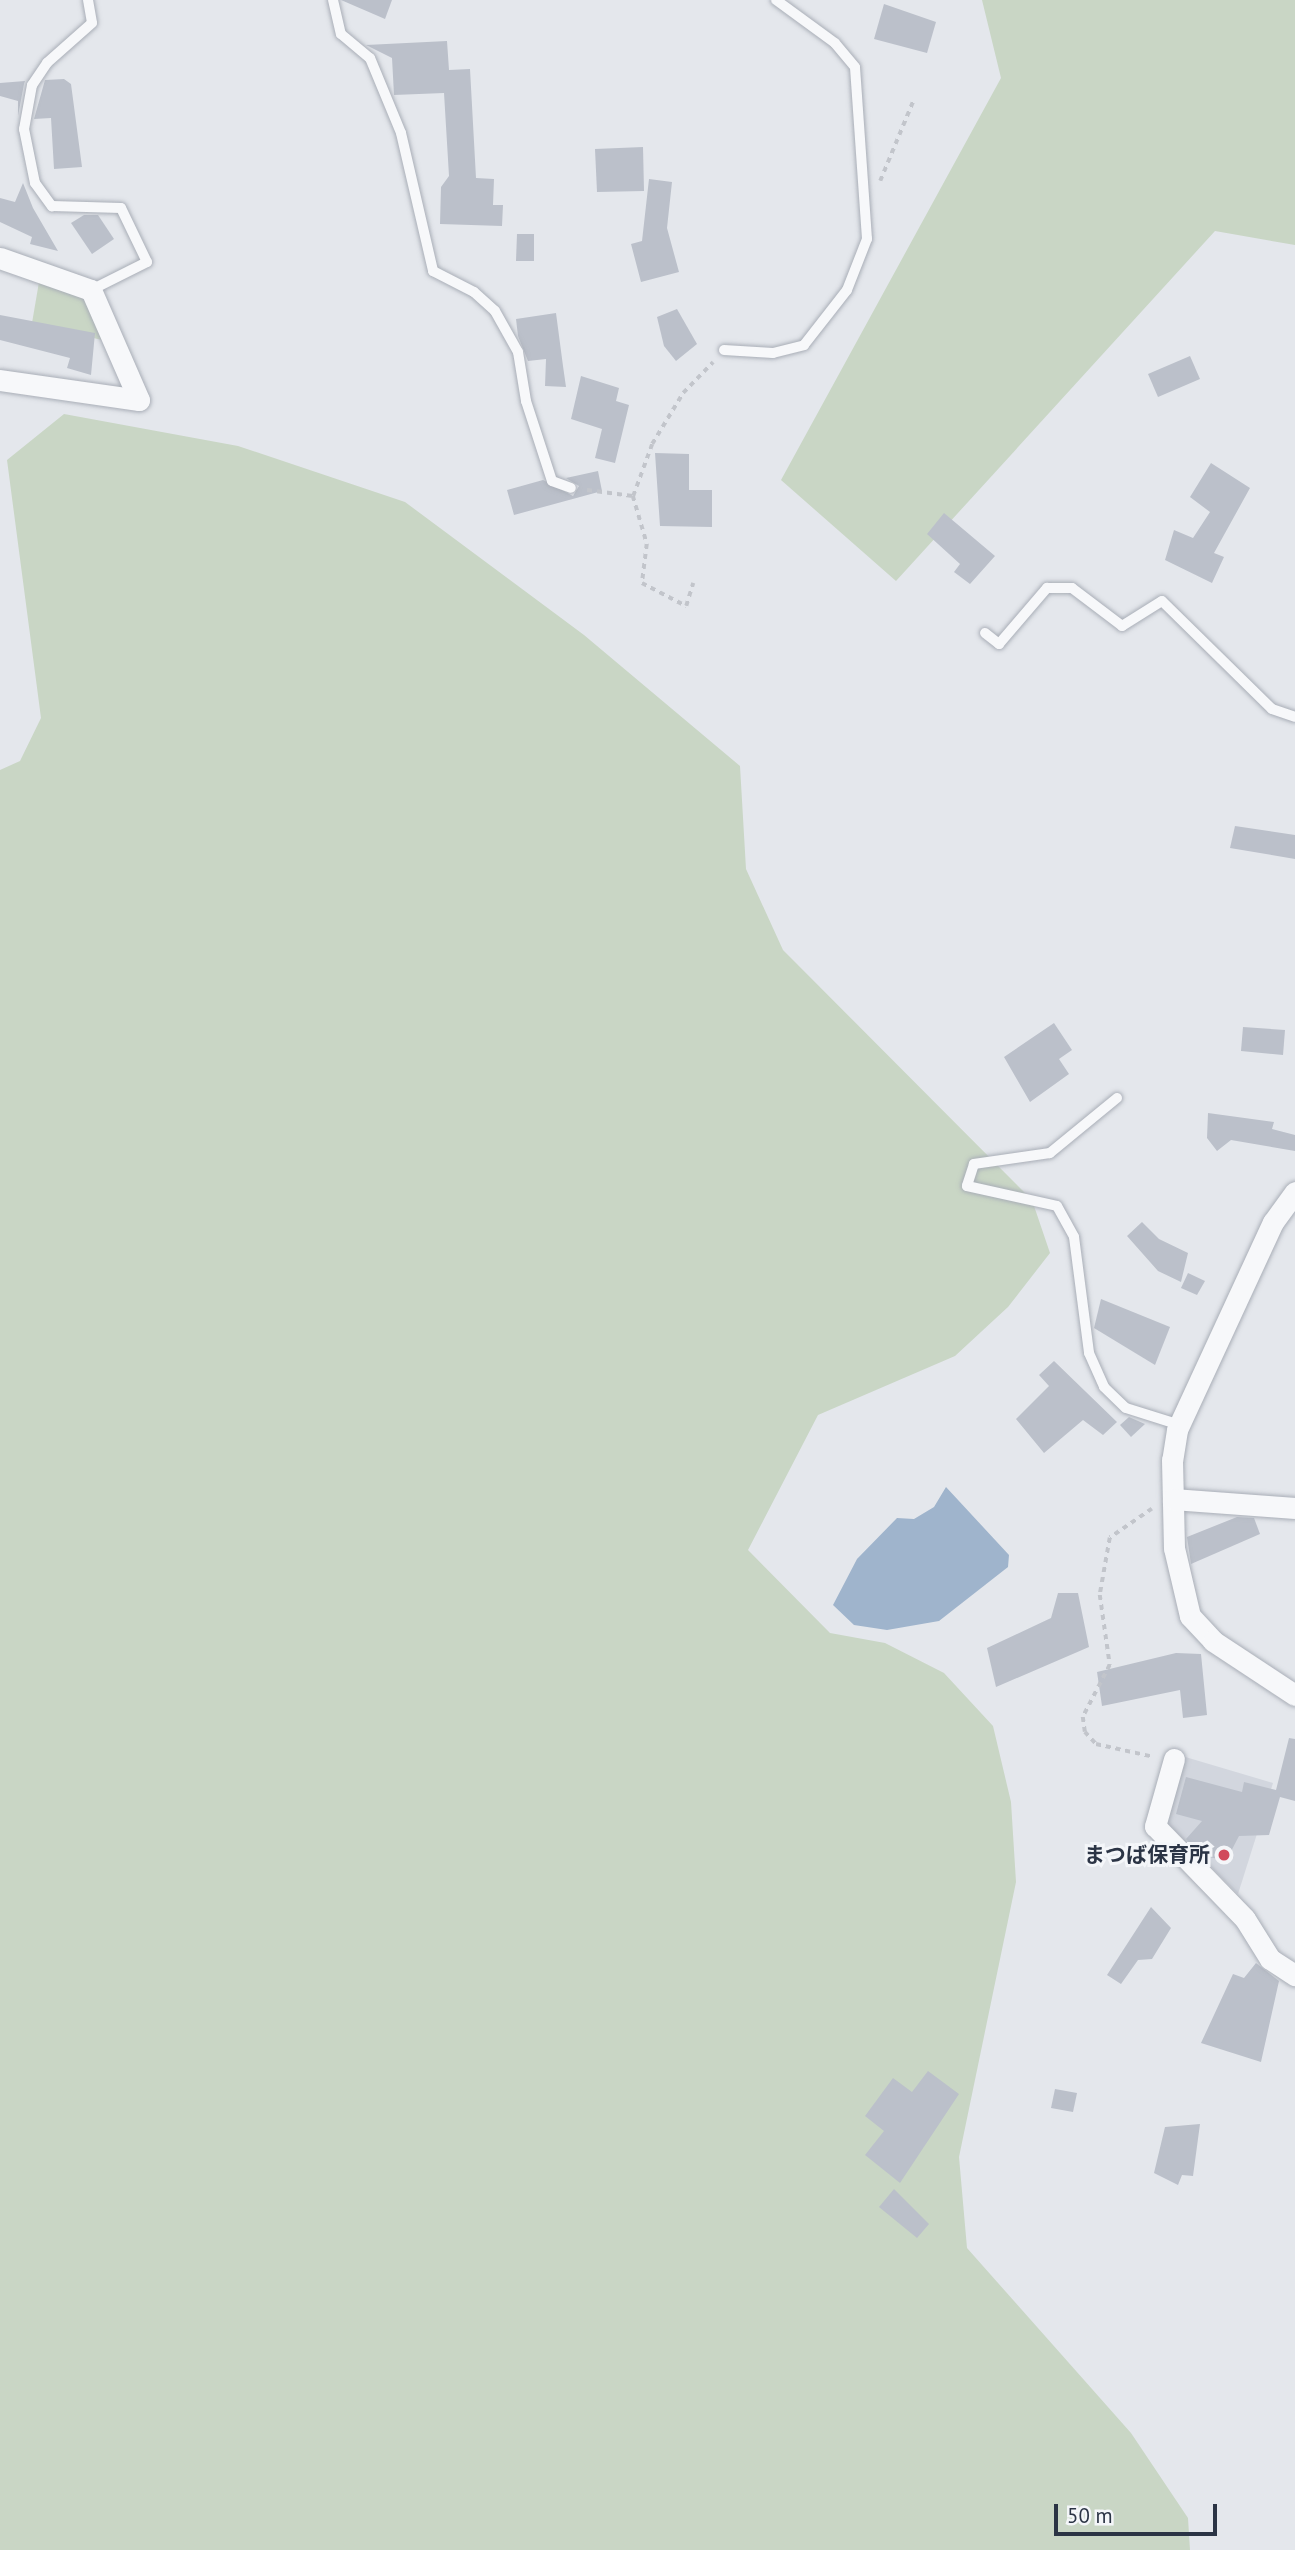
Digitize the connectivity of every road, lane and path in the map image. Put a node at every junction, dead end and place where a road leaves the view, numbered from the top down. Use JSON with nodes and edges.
{"nodes":[{"id":1,"x":88,"y":0,"type":"edge"},
{"id":2,"x":333,"y":0,"type":"edge"},
{"id":3,"x":776,"y":0,"type":"edge"},
{"id":4,"x":914,"y":99,"type":"dead end"},
{"id":5,"x":866,"y":205,"type":"junction"},
{"id":6,"x":0,"y":258,"type":"edge"},
{"id":7,"x":91,"y":289,"type":"junction"},
{"id":8,"x":724,"y":350,"type":"joint"},
{"id":9,"x":0,"y":380,"type":"edge"},
{"id":10,"x":570,"y":488,"type":"joint"},
{"id":11,"x":633,"y":496,"type":"junction"},
{"id":12,"x":693,"y":583,"type":"dead end"},
{"id":13,"x":985,"y":633,"type":"dead end"},
{"id":14,"x":1295,"y":717,"type":"edge"},
{"id":15,"x":1117,"y":1098,"type":"dead end"},
{"id":16,"x":1295,"y":1192,"type":"edge"},
{"id":17,"x":1180,"y":1425,"type":"junction"},
{"id":18,"x":1173,"y":1497,"type":"junction"},
{"id":19,"x":1295,"y":1508,"type":"edge"},
{"id":20,"x":1295,"y":1695,"type":"edge"},
{"id":21,"x":1174,"y":1759,"type":"joint"},
{"id":22,"x":1295,"y":1975,"type":"edge"}],
"edges":[{"from":1,"to":7,"type":"lane"},
{"from":2,"to":10,"type":"lane"},
{"from":3,"to":5,"type":"lane"},
{"from":4,"to":5,"type":"path"},
{"from":5,"to":8,"type":"lane"},
{"from":6,"to":7,"type":"street"},
{"from":7,"to":9,"type":"street"},
{"from":8,"to":11,"type":"path"},
{"from":10,"to":11,"type":"path"},
{"from":11,"to":12,"type":"path"},
{"from":13,"to":14,"type":"lane"},
{"from":15,"to":17,"type":"lane"},
{"from":16,"to":17,"type":"street"},
{"from":17,"to":18,"type":"street"},
{"from":18,"to":19,"type":"street"},
{"from":18,"to":20,"type":"street"},
{"from":18,"to":21,"type":"path"},
{"from":21,"to":22,"type":"street"}]}
